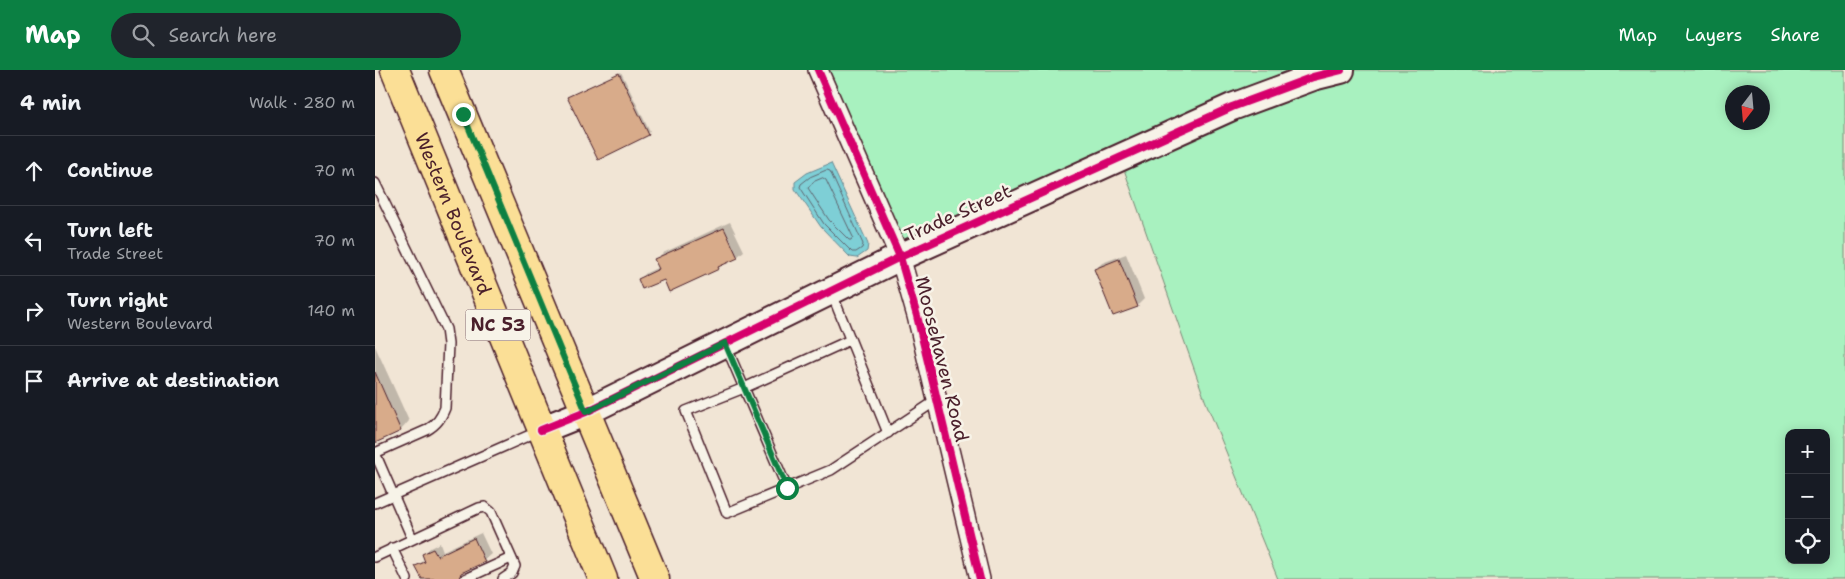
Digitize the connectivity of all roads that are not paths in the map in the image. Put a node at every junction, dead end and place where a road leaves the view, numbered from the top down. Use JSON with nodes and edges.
{"nodes":[{"id":1,"x":395,"y":70,"type":"edge"},
{"id":2,"x":444,"y":70,"type":"edge"},
{"id":3,"x":818,"y":70,"type":"edge"},
{"id":4,"x":1341,"y":70,"type":"edge"},
{"id":5,"x":375,"y":183,"type":"edge"},
{"id":6,"x":900,"y":257,"type":"junction"},
{"id":7,"x":830,"y":291,"type":"junction"},
{"id":8,"x":850,"y":340,"type":"junction"},
{"id":9,"x":725,"y":343,"type":"junction"},
{"id":10,"x":744,"y":388,"type":"junction"},
{"id":11,"x":937,"y":400,"type":"junction"},
{"id":12,"x":586,"y":412,"type":"junction"},
{"id":13,"x":541,"y":430,"type":"junction"},
{"id":14,"x":887,"y":433,"type":"junction"},
{"id":15,"x":787,"y":488,"type":"junction"},
{"id":16,"x":394,"y":495,"type":"junction"},
{"id":17,"x":375,"y":503,"type":"edge"},
{"id":18,"x":412,"y":538,"type":"junction"},
{"id":19,"x":392,"y":548,"type":"junction"},
{"id":20,"x":375,"y":557,"type":"edge"},
{"id":21,"x":511,"y":558,"type":"junction"},
{"id":22,"x":977,"y":578,"type":"edge"},
{"id":23,"x":407,"y":579,"type":"edge"},
{"id":24,"x":465,"y":579,"type":"edge"},
{"id":25,"x":503,"y":579,"type":"edge"},
{"id":26,"x":603,"y":579,"type":"edge"},
{"id":27,"x":655,"y":579,"type":"edge"}],
"edges":[{"from":1,"to":13,"type":"main road","name":"Western Boulevard","number":"NC 53"},
{"from":2,"to":12,"type":"main road","number":"NC 53"},
{"from":3,"to":6,"type":"street","name":"Moosehaven Road"},
{"from":4,"to":6,"type":"street","name":"Trade Street"},
{"from":5,"to":16,"type":"lane"},
{"from":6,"to":7,"type":"street","name":"Trade Street"},
{"from":6,"to":11,"type":"street","name":"Moosehaven Road"},
{"from":7,"to":8,"type":"lane"},
{"from":7,"to":9,"type":"street","name":"Trade Street"},
{"from":8,"to":10,"type":"lane"},
{"from":8,"to":14,"type":"lane"},
{"from":9,"to":10,"type":"lane"},
{"from":9,"to":12,"type":"street","name":"Trade Street"},
{"from":10,"to":15,"type":"lane"},
{"from":10,"to":15,"type":"lane"},
{"from":11,"to":14,"type":"lane"},
{"from":11,"to":22,"type":"street","name":"Moosehaven Road"},
{"from":12,"to":13,"type":"street","name":"Trade Street"},
{"from":12,"to":27,"type":"main road","number":"NC 53"},
{"from":13,"to":16,"type":"lane"},
{"from":13,"to":26,"type":"main road","name":"Western Boulevard","number":"NC 53"},
{"from":14,"to":15,"type":"lane"},
{"from":16,"to":17,"type":"lane"},
{"from":16,"to":18,"type":"lane"},
{"from":18,"to":19,"type":"lane"},
{"from":18,"to":21,"type":"lane"},
{"from":19,"to":20,"type":"lane"},
{"from":19,"to":23,"type":"lane"},
{"from":21,"to":24,"type":"lane"},
{"from":21,"to":25,"type":"lane"}]}
